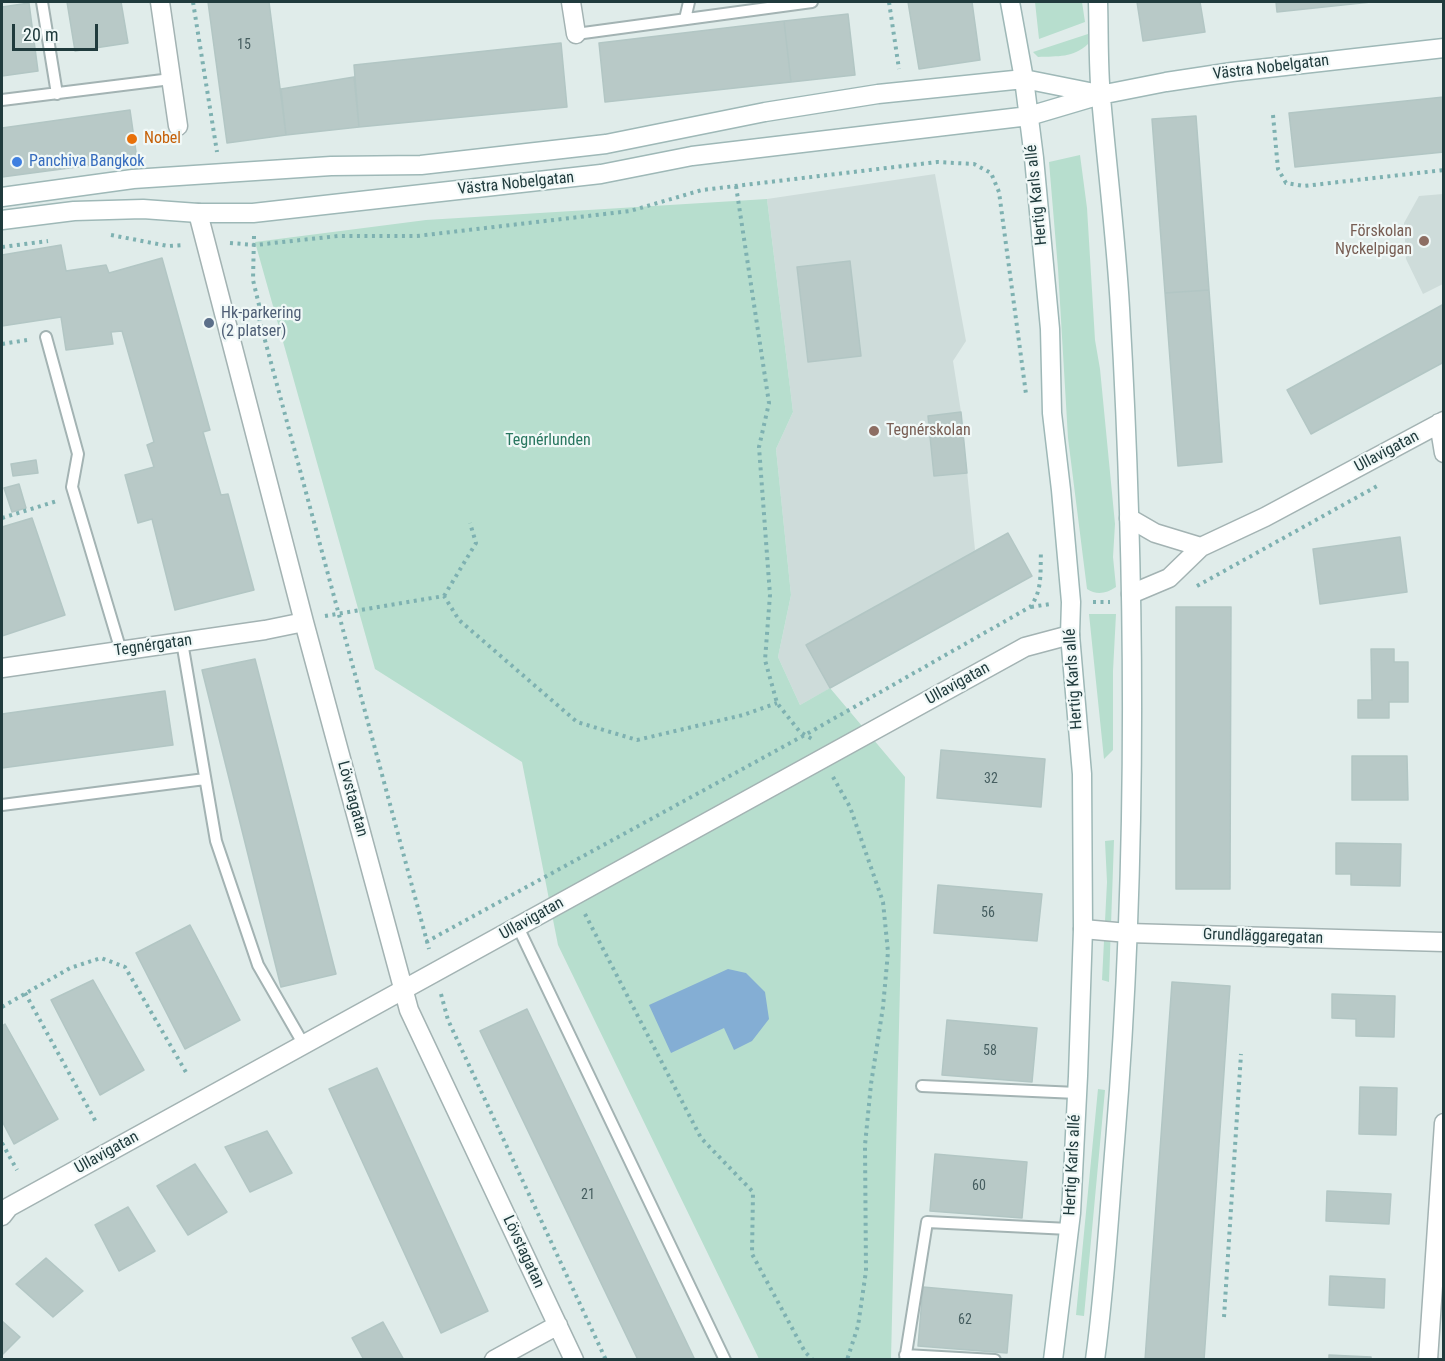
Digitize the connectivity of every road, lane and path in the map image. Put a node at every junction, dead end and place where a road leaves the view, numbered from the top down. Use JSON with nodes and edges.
{"nodes":[{"id":1,"x":42,"y":2,"type":"edge"},
{"id":2,"x":160,"y":2,"type":"edge"},
{"id":3,"x":193,"y":2,"type":"edge"},
{"id":4,"x":571,"y":2,"type":"edge"},
{"id":5,"x":689,"y":2,"type":"edge"},
{"id":6,"x":812,"y":2,"type":"edge"},
{"id":7,"x":889,"y":2,"type":"edge"},
{"id":8,"x":1010,"y":2,"type":"edge"},
{"id":9,"x":1098,"y":2,"type":"edge"},
{"id":10,"x":685,"y":19,"type":"junction"},
{"id":11,"x":576,"y":34,"type":"joint"},
{"id":12,"x":1443,"y":48,"type":"edge"},
{"id":13,"x":171,"y":79,"type":"junction"},
{"id":14,"x":1024,"y":79,"type":"junction"},
{"id":15,"x":902,"y":92,"type":"junction"},
{"id":16,"x":57,"y":94,"type":"junction"},
{"id":17,"x":1100,"y":95,"type":"junction"},
{"id":18,"x":2,"y":100,"type":"edge"},
{"id":19,"x":1273,"y":115,"type":"dead end"},
{"id":20,"x":1029,"y":116,"type":"junction"},
{"id":21,"x":178,"y":126,"type":"dead end"},
{"id":22,"x":223,"y":159,"type":"dead end"},
{"id":23,"x":1443,"y":170,"type":"edge"},
{"id":24,"x":736,"y":186,"type":"junction"},
{"id":25,"x":2,"y":197,"type":"edge"},
{"id":26,"x":198,"y":213,"type":"junction"},
{"id":27,"x":2,"y":220,"type":"edge"},
{"id":28,"x":254,"y":234,"type":"dead end"},
{"id":29,"x":108,"y":235,"type":"dead end"},
{"id":30,"x":55,"y":240,"type":"dead end"},
{"id":31,"x":206,"y":245,"type":"junction"},
{"id":32,"x":255,"y":245,"type":"junction"},
{"id":33,"x":2,"y":248,"type":"edge"},
{"id":34,"x":46,"y":337,"type":"joint"},
{"id":35,"x":2,"y":344,"type":"edge"},
{"id":36,"x":1026,"y":394,"type":"dead end"},
{"id":37,"x":1441,"y":422,"type":"edge"},
{"id":38,"x":1443,"y":453,"type":"edge"},
{"id":39,"x":1383,"y":483,"type":"dead end"},
{"id":40,"x":75,"y":495,"type":"junction"},
{"id":41,"x":1129,"y":518,"type":"junction"},
{"id":42,"x":2,"y":519,"type":"edge"},
{"id":43,"x":470,"y":523,"type":"dead end"},
{"id":44,"x":1041,"y":541,"type":"dead end"},
{"id":45,"x":1201,"y":547,"type":"junction"},
{"id":46,"x":1193,"y":588,"type":"dead end"},
{"id":47,"x":444,"y":596,"type":"junction"},
{"id":48,"x":1123,"y":598,"type":"junction"},
{"id":49,"x":1085,"y":602,"type":"dead end"},
{"id":50,"x":338,"y":613,"type":"junction"},
{"id":51,"x":304,"y":622,"type":"junction"},
{"id":52,"x":1070,"y":635,"type":"junction"},
{"id":53,"x":182,"y":642,"type":"junction"},
{"id":54,"x":121,"y":651,"type":"junction"},
{"id":55,"x":2,"y":668,"type":"edge"},
{"id":56,"x":777,"y":703,"type":"junction"},
{"id":57,"x":805,"y":735,"type":"junction"},
{"id":58,"x":822,"y":759,"type":"junction"},
{"id":59,"x":205,"y":779,"type":"junction"},
{"id":60,"x":2,"y":805,"type":"edge"},
{"id":61,"x":575,"y":895,"type":"junction"},
{"id":62,"x":518,"y":927,"type":"junction"},
{"id":63,"x":1083,"y":929,"type":"junction"},
{"id":64,"x":1128,"y":933,"type":"junction"},
{"id":65,"x":426,"y":942,"type":"junction"},
{"id":66,"x":1443,"y":942,"type":"edge"},
{"id":67,"x":435,"y":972,"type":"junction"},
{"id":68,"x":404,"y":990,"type":"junction"},
{"id":69,"x":25,"y":993,"type":"junction"},
{"id":70,"x":2,"y":1007,"type":"edge"},
{"id":71,"x":304,"y":1045,"type":"junction"},
{"id":72,"x":1241,"y":1054,"type":"dead end"},
{"id":73,"x":187,"y":1074,"type":"dead end"},
{"id":74,"x":922,"y":1086,"type":"dead end"},
{"id":75,"x":1077,"y":1092,"type":"junction"},
{"id":76,"x":96,"y":1122,"type":"dead end"},
{"id":77,"x":1443,"y":1123,"type":"edge"},
{"id":78,"x":2,"y":1143,"type":"edge"},
{"id":79,"x":17,"y":1170,"type":"dead end"},
{"id":80,"x":4,"y":1211,"type":"edge"},
{"id":81,"x":1069,"y":1229,"type":"junction"},
{"id":82,"x":1224,"y":1317,"type":"dead end"},
{"id":83,"x":558,"y":1325,"type":"junction"},
{"id":84,"x":905,"y":1357,"type":"edge"},
{"id":85,"x":494,"y":1359,"type":"edge"},
{"id":86,"x":574,"y":1359,"type":"edge"},
{"id":87,"x":606,"y":1359,"type":"edge"},
{"id":88,"x":724,"y":1359,"type":"edge"},
{"id":89,"x":813,"y":1359,"type":"edge"},
{"id":90,"x":847,"y":1359,"type":"edge"},
{"id":91,"x":994,"y":1359,"type":"edge"},
{"id":92,"x":1053,"y":1359,"type":"edge"},
{"id":93,"x":1095,"y":1359,"type":"edge"},
{"id":94,"x":1428,"y":1359,"type":"edge"}],
"edges":[{"from":1,"to":16,"type":"lane"},
{"from":2,"to":13,"type":"main road"},
{"from":3,"to":22,"type":"path"},
{"from":4,"to":11,"type":"main road"},
{"from":5,"to":10,"type":"lane"},
{"from":6,"to":10,"type":"lane"},
{"from":7,"to":15,"type":"path"},
{"from":8,"to":14,"type":"main road","name":"Hertig Karls allé"},
{"from":9,"to":17,"type":"main road"},
{"from":10,"to":11,"type":"lane"},
{"from":12,"to":17,"type":"main road","name":"Västra Nobelgatan"},
{"from":13,"to":16,"type":"lane"},
{"from":13,"to":21,"type":"main road"},
{"from":14,"to":15,"type":"main road","name":"Västra Nobelgatan"},
{"from":14,"to":17,"type":"main road","name":"Västra Nobelgatan"},
{"from":14,"to":20,"type":"main road","name":"Hertig Karls allé"},
{"from":15,"to":25,"type":"main road","name":"Västra Nobelgatan"},
{"from":16,"to":18,"type":"lane"},
{"from":17,"to":20,"type":"main road","name":"Västra Nobelgatan"},
{"from":17,"to":41,"type":"main road"},
{"from":19,"to":23,"type":"path"},
{"from":20,"to":26,"type":"main road","name":"Västra Nobelgatan"},
{"from":20,"to":52,"type":"main road","name":"Hertig Karls allé"},
{"from":24,"to":32,"type":"path"},
{"from":24,"to":36,"type":"path"},
{"from":24,"to":56,"type":"path"},
{"from":26,"to":27,"type":"main road","name":"Västra Nobelgatan"},
{"from":26,"to":31,"type":"main road","name":"Lövstagatan"},
{"from":28,"to":32,"type":"path"},
{"from":29,"to":31,"type":"path"},
{"from":30,"to":33,"type":"path"},
{"from":31,"to":32,"type":"path"},
{"from":31,"to":51,"type":"main road","name":"Lövstagatan"},
{"from":32,"to":50,"type":"path"},
{"from":34,"to":35,"type":"path"},
{"from":34,"to":40,"type":"lane"},
{"from":37,"to":38,"type":"main road"},
{"from":37,"to":45,"type":"main road","name":"Ullavigatan"},
{"from":39,"to":46,"type":"path"},
{"from":40,"to":42,"type":"path"},
{"from":40,"to":54,"type":"lane"},
{"from":41,"to":45,"type":"main road"},
{"from":41,"to":48,"type":"main road"},
{"from":43,"to":47,"type":"path"},
{"from":44,"to":57,"type":"path"},
{"from":45,"to":48,"type":"main road","name":"Ullavigatan"},
{"from":47,"to":50,"type":"path"},
{"from":47,"to":56,"type":"path"},
{"from":48,"to":49,"type":"path"},
{"from":48,"to":64,"type":"main road"},
{"from":50,"to":65,"type":"path"},
{"from":51,"to":53,"type":"main road","name":"Tegnérgatan"},
{"from":51,"to":68,"type":"main road","name":"Lövstagatan"},
{"from":52,"to":58,"type":"main road","name":"Ullavigatan"},
{"from":52,"to":63,"type":"main road","name":"Hertig Karls allé"},
{"from":53,"to":54,"type":"main road","name":"Tegnérgatan"},
{"from":53,"to":59,"type":"lane"},
{"from":54,"to":55,"type":"main road","name":"Tegnérgatan"},
{"from":56,"to":57,"type":"path"},
{"from":57,"to":58,"type":"path"},
{"from":57,"to":65,"type":"path"},
{"from":58,"to":61,"type":"main road","name":"Ullavigatan"},
{"from":58,"to":90,"type":"path"},
{"from":59,"to":60,"type":"lane"},
{"from":59,"to":71,"type":"lane"},
{"from":61,"to":62,"type":"main road","name":"Ullavigatan"},
{"from":61,"to":89,"type":"path"},
{"from":62,"to":67,"type":"main road","name":"Ullavigatan"},
{"from":62,"to":88,"type":"lane"},
{"from":63,"to":64,"type":"main road","name":"Grundläggaregatan"},
{"from":63,"to":75,"type":"main road","name":"Hertig Karls allé"},
{"from":64,"to":66,"type":"main road","name":"Grundläggaregatan"},
{"from":64,"to":93,"type":"main road"},
{"from":65,"to":67,"type":"path"},
{"from":67,"to":68,"type":"main road","name":"Ullavigatan"},
{"from":67,"to":87,"type":"path"},
{"from":68,"to":71,"type":"main road","name":"Ullavigatan"},
{"from":68,"to":83,"type":"main road","name":"Lövstagatan"},
{"from":69,"to":70,"type":"path"},
{"from":69,"to":73,"type":"path"},
{"from":69,"to":76,"type":"path"},
{"from":71,"to":80,"type":"main road","name":"Ullavigatan"},
{"from":72,"to":82,"type":"path"},
{"from":74,"to":75,"type":"lane"},
{"from":75,"to":81,"type":"main road","name":"Hertig Karls allé"},
{"from":77,"to":94,"type":"main road"},
{"from":78,"to":79,"type":"path"},
{"from":81,"to":84,"type":"lane"},
{"from":81,"to":92,"type":"main road","name":"Hertig Karls allé"},
{"from":83,"to":85,"type":"main road"},
{"from":83,"to":86,"type":"main road","name":"Lövstagatan"},
{"from":84,"to":91,"type":"lane"}]}
